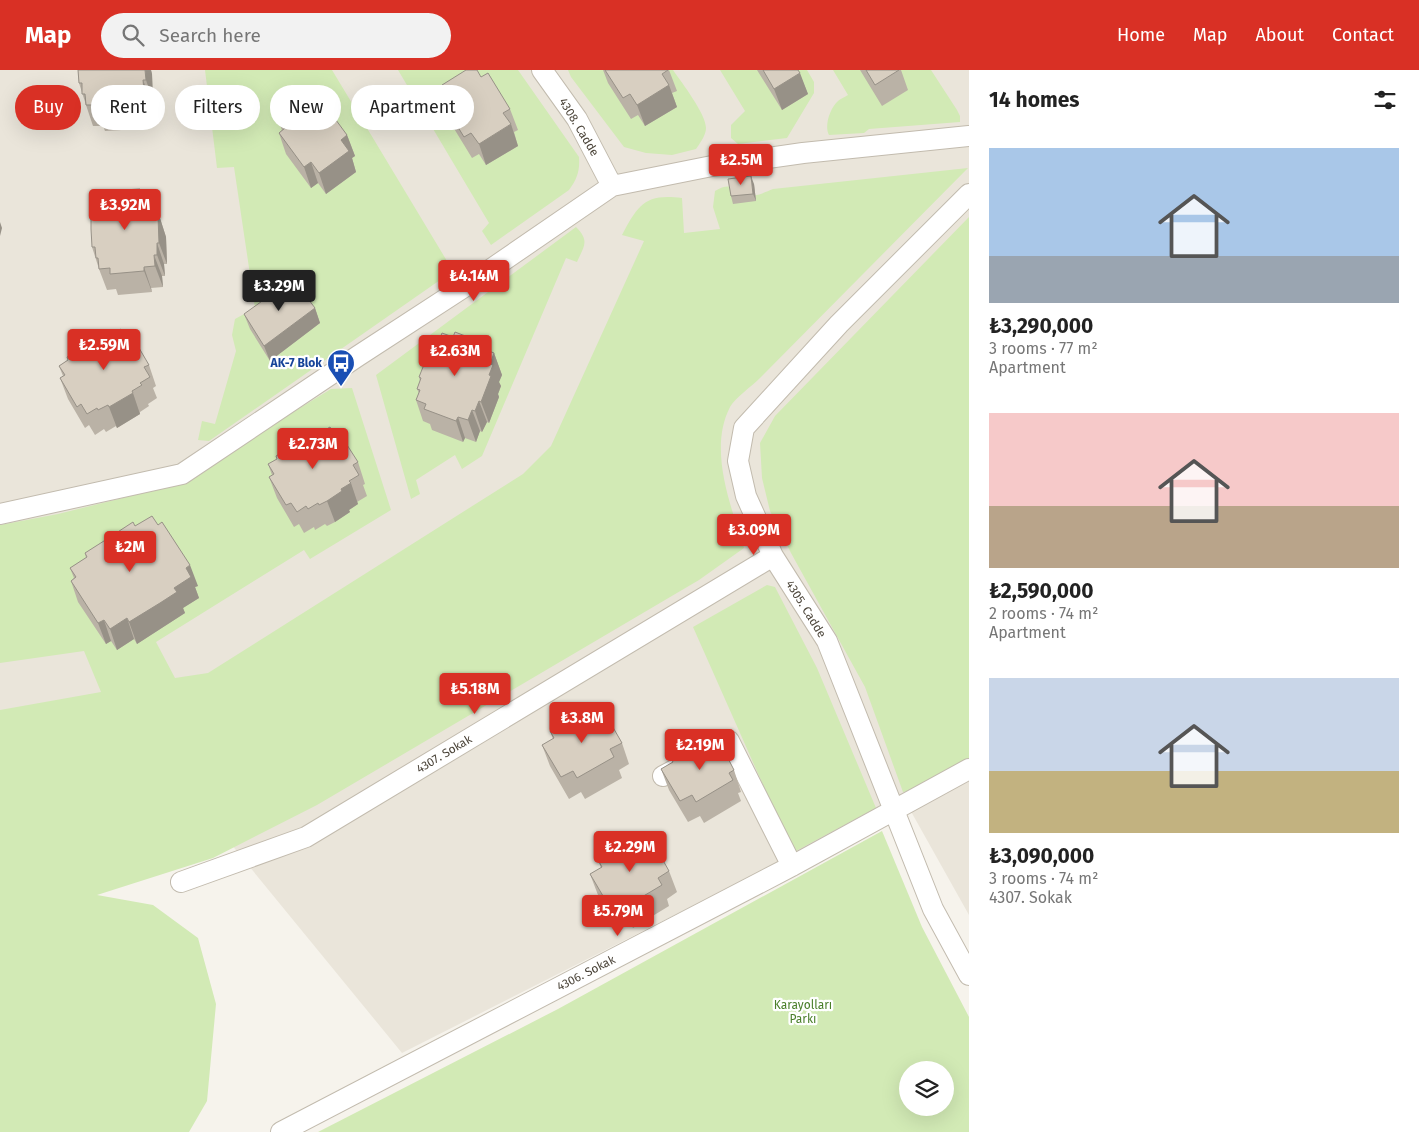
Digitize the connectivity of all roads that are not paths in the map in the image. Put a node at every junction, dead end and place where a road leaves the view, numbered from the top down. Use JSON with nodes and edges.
{"nodes":[{"id":1,"x":542,"y":70,"type":"edge"},
{"id":2,"x":969,"y":136,"type":"edge"},
{"id":3,"x":612,"y":186,"type":"junction"},
{"id":4,"x":969,"y":194,"type":"edge"},
{"id":5,"x":0,"y":514,"type":"edge"},
{"id":6,"x":773,"y":556,"type":"junction"},
{"id":7,"x":969,"y":769,"type":"edge"},
{"id":8,"x":663,"y":776,"type":"edge"},
{"id":9,"x":894,"y":810,"type":"junction"},
{"id":10,"x":792,"y":866,"type":"junction"},
{"id":11,"x":180,"y":882,"type":"dead end"},
{"id":12,"x":969,"y":975,"type":"edge"},
{"id":13,"x":281,"y":1132,"type":"edge"}],
"edges":[{"from":1,"to":3,"type":"street","name":"4308. Cadde"},
{"from":2,"to":3,"type":"street"},
{"from":3,"to":5,"type":"street"},
{"from":4,"to":6,"type":"street","name":"4305. Cadde"},
{"from":6,"to":9,"type":"street","name":"4305. Cadde"},
{"from":6,"to":11,"type":"street","name":"4307. Sokak"},
{"from":7,"to":9,"type":"street","name":"4306. Sokak"},
{"from":8,"to":10,"type":"street"},
{"from":9,"to":10,"type":"street","name":"4306. Sokak"},
{"from":9,"to":12,"type":"street","name":"4305. Cadde"},
{"from":10,"to":13,"type":"street","name":"4306. Sokak"}]}
